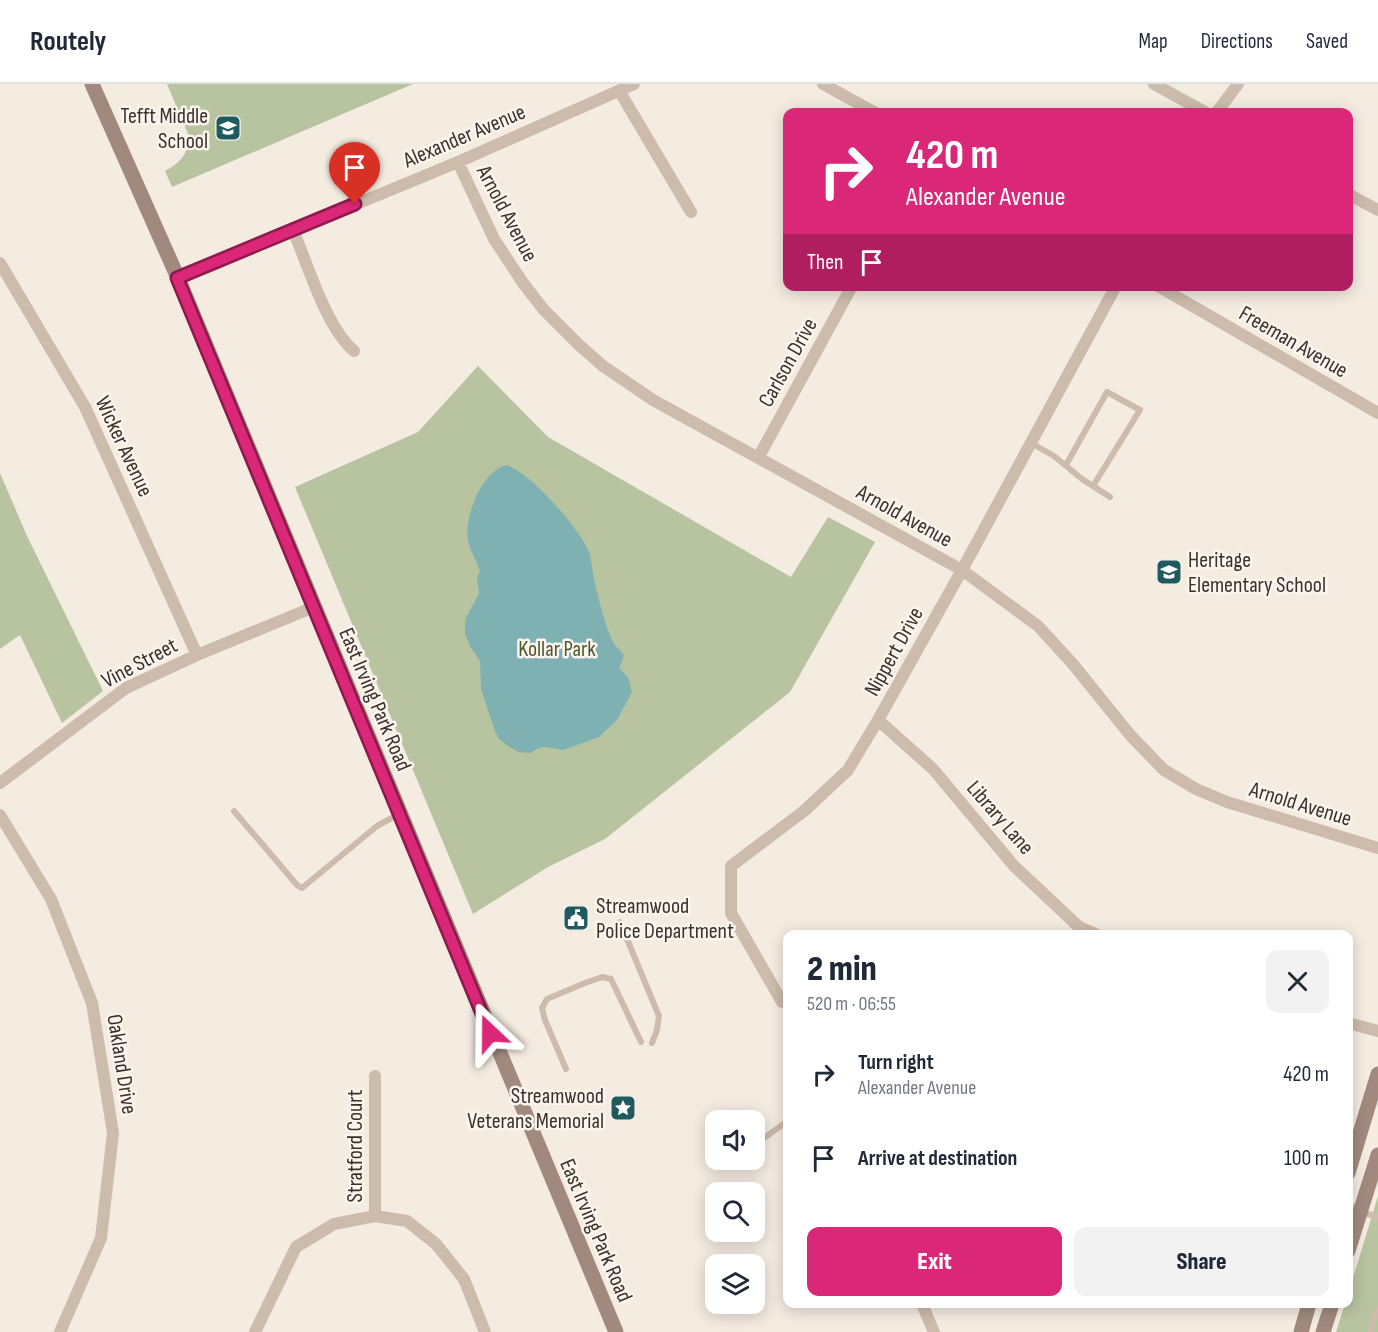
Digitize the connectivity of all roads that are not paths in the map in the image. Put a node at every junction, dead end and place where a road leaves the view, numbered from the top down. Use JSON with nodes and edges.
{"nodes":[{"id":1,"x":92,"y":84,"type":"edge"},
{"id":2,"x":633,"y":84,"type":"edge"},
{"id":3,"x":824,"y":84,"type":"edge"},
{"id":4,"x":1154,"y":84,"type":"edge"},
{"id":5,"x":1238,"y":84,"type":"edge"},
{"id":6,"x":620,"y":92,"type":"junction"},
{"id":7,"x":867,"y":108,"type":"edge"},
{"id":8,"x":1198,"y":108,"type":"edge"},
{"id":9,"x":1220,"y":108,"type":"edge"},
{"id":10,"x":458,"y":162,"type":"junction"},
{"id":11,"x":1353,"y":197,"type":"edge"},
{"id":12,"x":1378,"y":210,"type":"edge"},
{"id":13,"x":691,"y":212,"type":"dead end"},
{"id":14,"x":293,"y":230,"type":"junction"},
{"id":15,"x":0,"y":263,"type":"edge"},
{"id":16,"x":177,"y":278,"type":"junction"},
{"id":17,"x":849,"y":291,"type":"edge"},
{"id":18,"x":1113,"y":291,"type":"edge"},
{"id":19,"x":1167,"y":291,"type":"edge"},
{"id":20,"x":354,"y":351,"type":"dead end"},
{"id":21,"x":1378,"y":414,"type":"edge"},
{"id":22,"x":1031,"y":443,"type":"junction"},
{"id":23,"x":758,"y":458,"type":"junction"},
{"id":24,"x":1066,"y":465,"type":"junction"},
{"id":25,"x":1093,"y":486,"type":"junction"},
{"id":26,"x":1110,"y":497,"type":"dead end"},
{"id":27,"x":962,"y":570,"type":"junction"},
{"id":28,"x":314,"y":607,"type":"junction"},
{"id":29,"x":197,"y":655,"type":"junction"},
{"id":30,"x":878,"y":720,"type":"junction"},
{"id":31,"x":0,"y":783,"type":"edge"},
{"id":32,"x":234,"y":811,"type":"dead end"},
{"id":33,"x":399,"y":814,"type":"junction"},
{"id":34,"x":0,"y":815,"type":"edge"},
{"id":35,"x":1378,"y":848,"type":"edge"},
{"id":36,"x":620,"y":922,"type":"dead end"},
{"id":37,"x":1086,"y":930,"type":"edge"},
{"id":38,"x":782,"y":1002,"type":"dead end"},
{"id":39,"x":1353,"y":1024,"type":"edge"},
{"id":40,"x":1378,"y":1031,"type":"edge"},
{"id":41,"x":641,"y":1042,"type":"dead end"},
{"id":42,"x":652,"y":1043,"type":"dead end"},
{"id":43,"x":566,"y":1069,"type":"dead end"},
{"id":44,"x":1378,"y":1074,"type":"edge"},
{"id":45,"x":375,"y":1076,"type":"dead end"},
{"id":46,"x":783,"y":1125,"type":"edge"},
{"id":47,"x":765,"y":1137,"type":"edge"},
{"id":48,"x":1378,"y":1155,"type":"edge"},
{"id":49,"x":1353,"y":1156,"type":"edge"},
{"id":50,"x":1354,"y":1210,"type":"edge"},
{"id":51,"x":375,"y":1216,"type":"junction"},
{"id":52,"x":1378,"y":1217,"type":"edge"},
{"id":53,"x":924,"y":1308,"type":"edge"},
{"id":54,"x":1308,"y":1308,"type":"edge"},
{"id":55,"x":1331,"y":1308,"type":"edge"},
{"id":56,"x":1378,"y":1309,"type":"edge"},
{"id":57,"x":60,"y":1332,"type":"edge"},
{"id":58,"x":255,"y":1332,"type":"edge"},
{"id":59,"x":485,"y":1332,"type":"edge"},
{"id":60,"x":616,"y":1332,"type":"edge"},
{"id":61,"x":934,"y":1332,"type":"edge"},
{"id":62,"x":1301,"y":1332,"type":"edge"},
{"id":63,"x":1323,"y":1332,"type":"edge"},
{"id":64,"x":1370,"y":1332,"type":"edge"}],
"edges":[{"from":1,"to":16,"type":"main road","name":"East Irving Park Road"},
{"from":2,"to":6,"type":"street","name":"Alexander Avenue"},
{"from":3,"to":7,"type":"street"},
{"from":4,"to":8,"type":"street"},
{"from":5,"to":9,"type":"street"},
{"from":6,"to":10,"type":"street","name":"Alexander Avenue"},
{"from":6,"to":13,"type":"street"},
{"from":10,"to":14,"type":"street","name":"Alexander Avenue"},
{"from":10,"to":23,"type":"street","name":"Arnold Avenue"},
{"from":11,"to":12,"type":"street"},
{"from":14,"to":16,"type":"street","name":"Alexander Avenue"},
{"from":14,"to":20,"type":"street"},
{"from":15,"to":29,"type":"street","name":"Wicker Avenue"},
{"from":16,"to":28,"type":"main road","name":"East Irving Park Road"},
{"from":17,"to":23,"type":"street","name":"Carlson Drive"},
{"from":18,"to":22,"type":"street","name":"Nippert Drive"},
{"from":19,"to":21,"type":"street","name":"Freeman Avenue"},
{"from":22,"to":24,"type":"lane"},
{"from":22,"to":27,"type":"street","name":"Nippert Drive"},
{"from":23,"to":27,"type":"street","name":"Arnold Avenue"},
{"from":24,"to":25,"type":"lane"},
{"from":24,"to":25,"type":"lane"},
{"from":25,"to":26,"type":"lane"},
{"from":27,"to":30,"type":"street","name":"Nippert Drive"},
{"from":27,"to":35,"type":"street","name":"Arnold Avenue"},
{"from":28,"to":29,"type":"street","name":"Vine Street"},
{"from":28,"to":33,"type":"main road","name":"East Irving Park Road"},
{"from":29,"to":31,"type":"street","name":"Vine Street"},
{"from":30,"to":37,"type":"street","name":"Library Lane"},
{"from":30,"to":38,"type":"street","name":"Nippert Drive"},
{"from":32,"to":33,"type":"lane"},
{"from":33,"to":60,"type":"main road","name":"East Irving Park Road"},
{"from":34,"to":57,"type":"street","name":"Oakland Drive"},
{"from":36,"to":42,"type":"lane"},
{"from":39,"to":40,"type":"street"},
{"from":41,"to":43,"type":"lane"},
{"from":44,"to":49,"type":"main road"},
{"from":45,"to":51,"type":"street","name":"Stratford Court"},
{"from":46,"to":47,"type":"lane"},
{"from":48,"to":50,"type":"main road"},
{"from":50,"to":52,"type":"lane"},
{"from":51,"to":58,"type":"street"},
{"from":51,"to":59,"type":"street"},
{"from":53,"to":61,"type":"street"},
{"from":54,"to":62,"type":"main road"},
{"from":55,"to":63,"type":"main road"},
{"from":56,"to":64,"type":"lane"}]}
